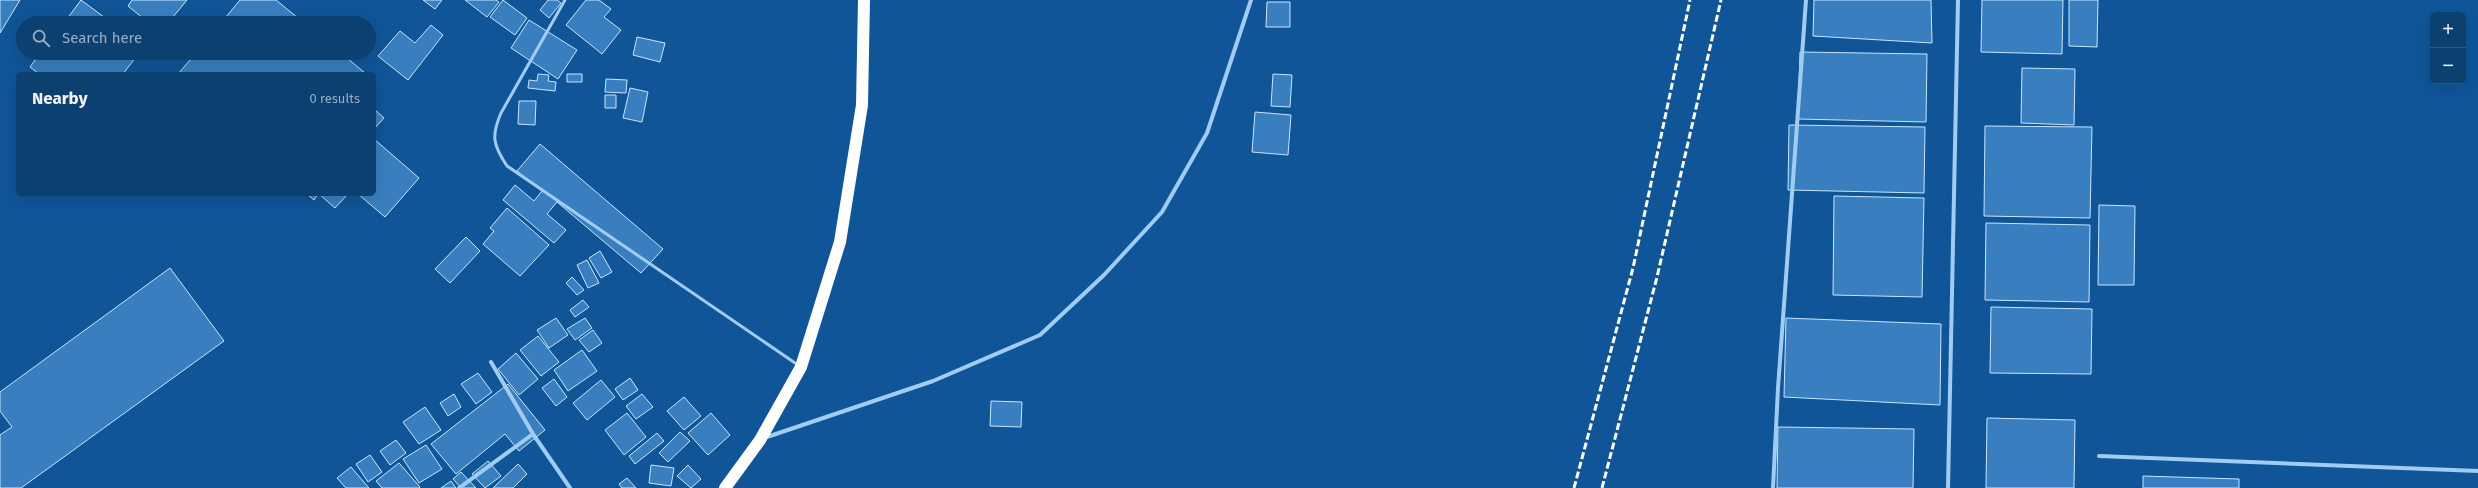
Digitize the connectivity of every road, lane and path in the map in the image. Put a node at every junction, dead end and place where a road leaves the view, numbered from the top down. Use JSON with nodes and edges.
{"nodes":[{"id":1,"x":565,"y":0,"type":"edge"},
{"id":2,"x":864,"y":0,"type":"edge"},
{"id":3,"x":1251,"y":0,"type":"edge"},
{"id":4,"x":1806,"y":0,"type":"edge"},
{"id":5,"x":1958,"y":0,"type":"edge"},
{"id":6,"x":491,"y":362,"type":"dead end"},
{"id":7,"x":801,"y":367,"type":"junction"},
{"id":8,"x":533,"y":434,"type":"junction"},
{"id":9,"x":760,"y":440,"type":"junction"},
{"id":10,"x":2100,"y":456,"type":"dead end"},
{"id":11,"x":2478,"y":471,"type":"edge"},
{"id":12,"x":459,"y":488,"type":"edge"},
{"id":13,"x":570,"y":488,"type":"edge"},
{"id":14,"x":725,"y":488,"type":"edge"},
{"id":15,"x":1773,"y":488,"type":"edge"},
{"id":16,"x":1948,"y":488,"type":"edge"}],
"edges":[{"from":1,"to":7,"type":"lane"},
{"from":2,"to":7,"type":"highway"},
{"from":3,"to":9,"type":"street"},
{"from":4,"to":15,"type":"street"},
{"from":5,"to":16,"type":"street"},
{"from":6,"to":8,"type":"street"},
{"from":7,"to":9,"type":"highway"},
{"from":8,"to":12,"type":"street"},
{"from":8,"to":13,"type":"street"},
{"from":9,"to":14,"type":"highway"},
{"from":10,"to":11,"type":"street"}]}
